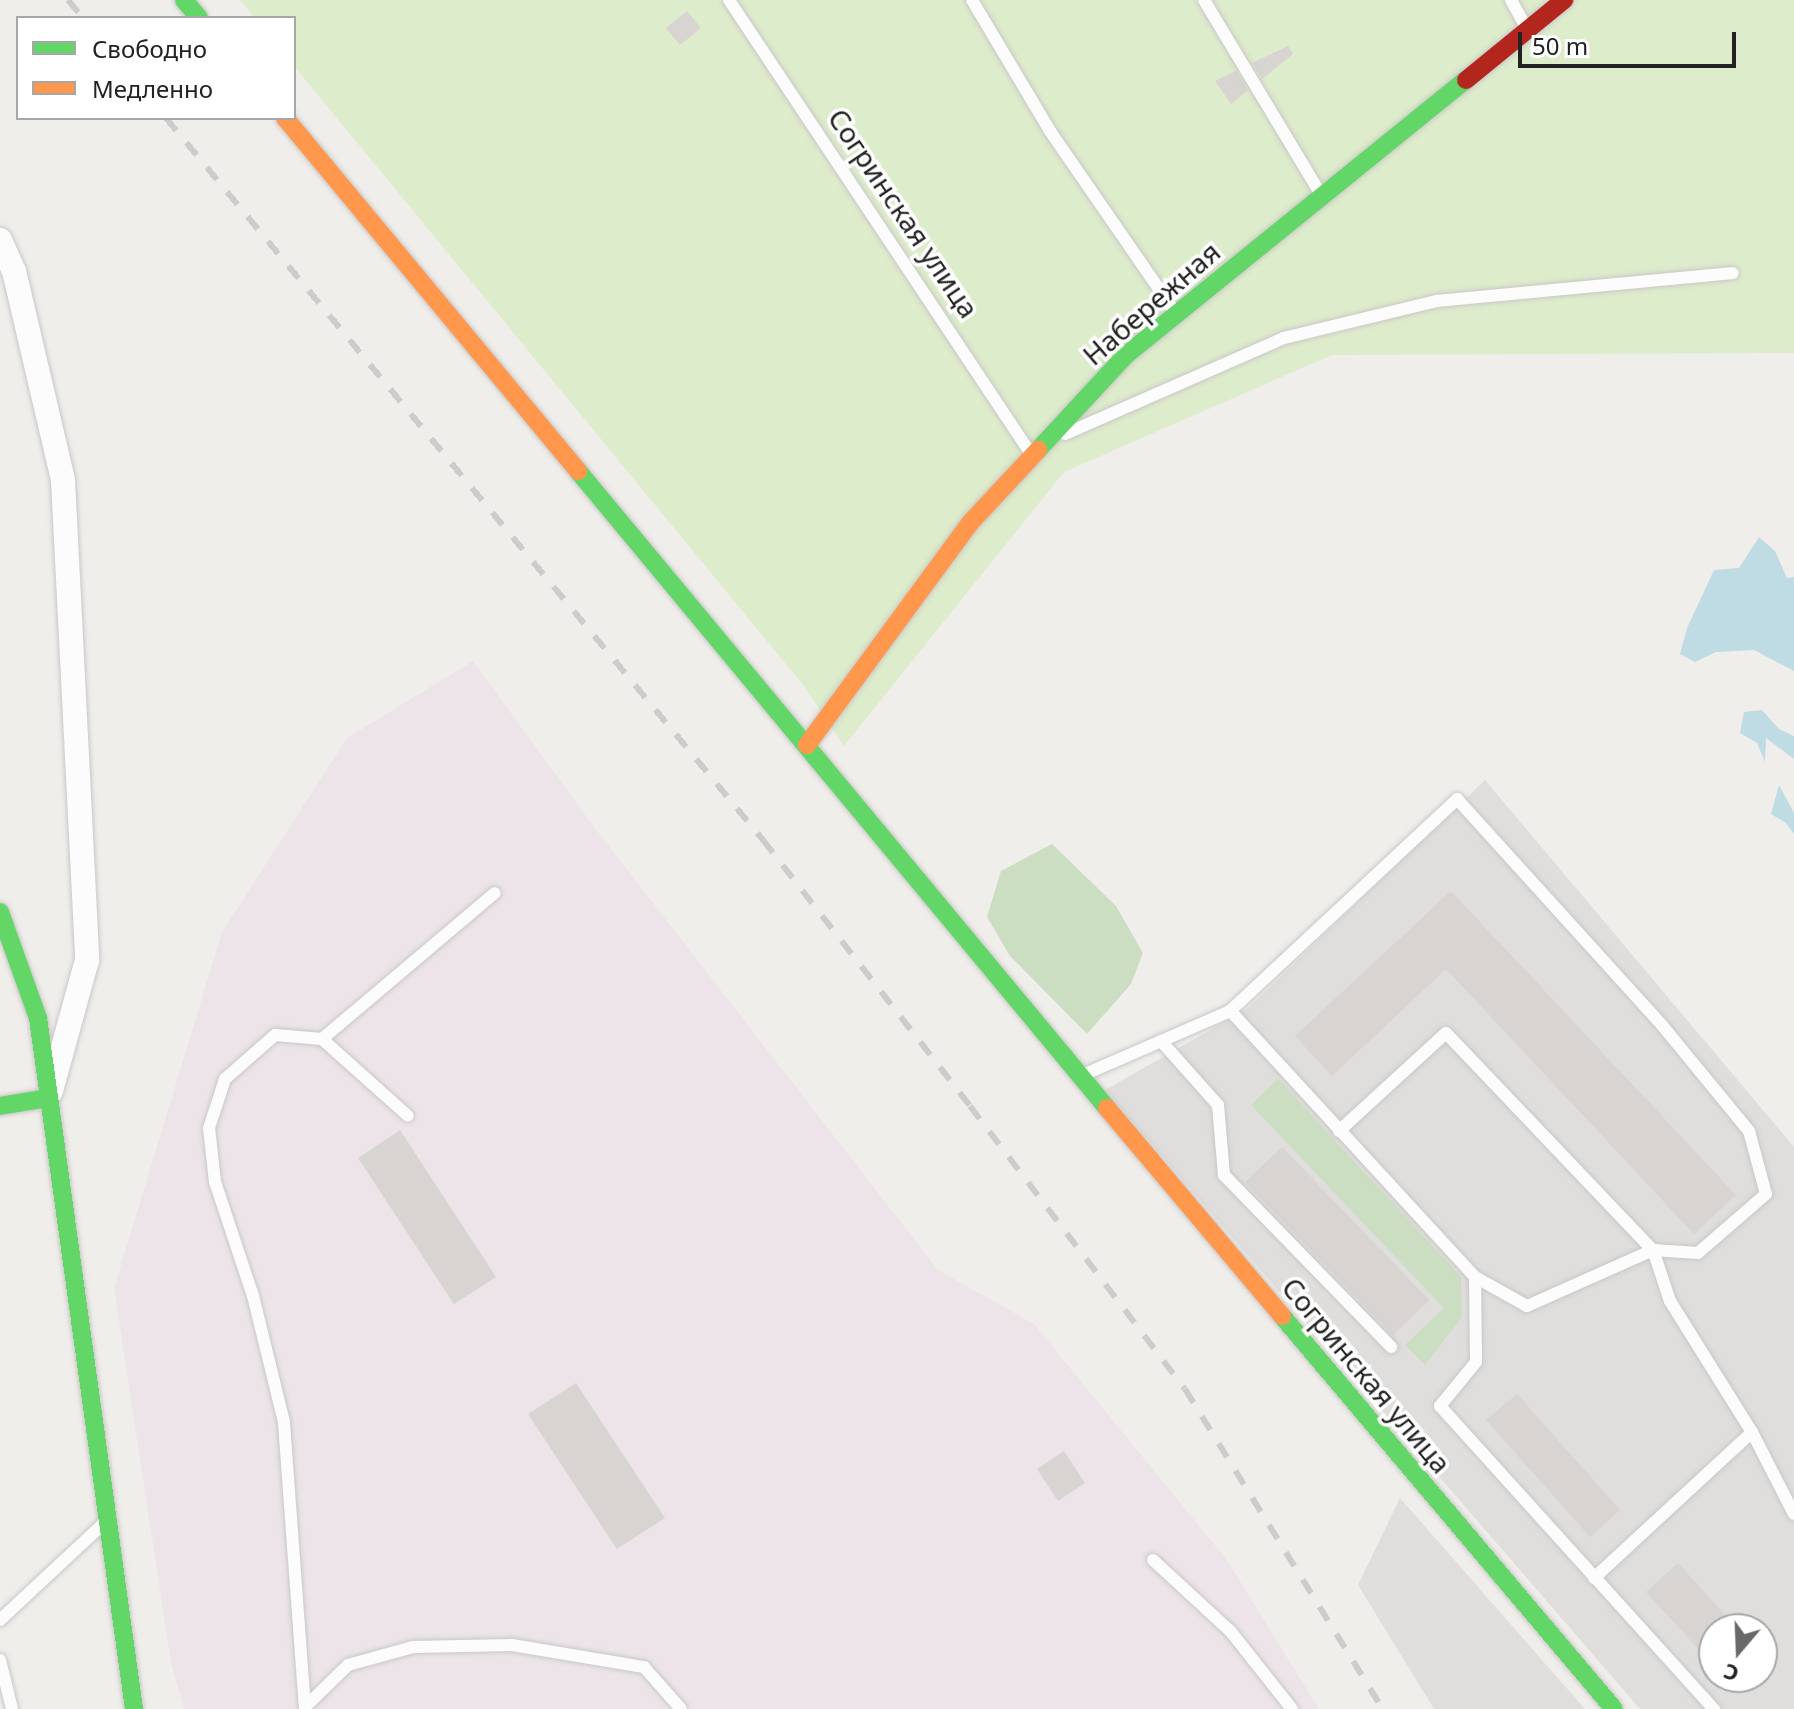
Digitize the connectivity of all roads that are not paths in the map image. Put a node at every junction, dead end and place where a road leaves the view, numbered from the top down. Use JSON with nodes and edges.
{"nodes":[{"id":1,"x":184,"y":0,"type":"edge"},
{"id":2,"x":729,"y":0,"type":"edge"},
{"id":3,"x":972,"y":0,"type":"edge"},
{"id":4,"x":1204,"y":0,"type":"edge"},
{"id":5,"x":1511,"y":0,"type":"edge"},
{"id":6,"x":1564,"y":0,"type":"edge"},
{"id":7,"x":197,"y":16,"type":"edge"},
{"id":8,"x":1527,"y":30,"type":"junction"},
{"id":9,"x":287,"y":120,"type":"edge"},
{"id":10,"x":1322,"y":196,"type":"junction"},
{"id":11,"x":0,"y":240,"type":"edge"},
{"id":12,"x":1733,"y":273,"type":"dead end"},
{"id":13,"x":1177,"y":314,"type":"junction"},
{"id":14,"x":1038,"y":450,"type":"junction"},
{"id":15,"x":807,"y":745,"type":"junction"},
{"id":16,"x":495,"y":893,"type":"dead end"},
{"id":17,"x":0,"y":912,"type":"edge"},
{"id":18,"x":1230,"y":1011,"type":"junction"},
{"id":19,"x":322,"y":1039,"type":"junction"},
{"id":20,"x":1161,"y":1041,"type":"junction"},
{"id":21,"x":1080,"y":1076,"type":"junction"},
{"id":22,"x":49,"y":1098,"type":"junction"},
{"id":23,"x":0,"y":1106,"type":"edge"},
{"id":24,"x":408,"y":1116,"type":"dead end"},
{"id":25,"x":1339,"y":1131,"type":"junction"},
{"id":26,"x":1653,"y":1250,"type":"junction"},
{"id":27,"x":1475,"y":1277,"type":"junction"},
{"id":28,"x":1391,"y":1347,"type":"dead end"},
{"id":29,"x":1752,"y":1432,"type":"junction"},
{"id":30,"x":1794,"y":1514,"type":"edge"},
{"id":31,"x":107,"y":1520,"type":"junction"},
{"id":32,"x":1153,"y":1560,"type":"dead end"},
{"id":33,"x":1594,"y":1578,"type":"junction"},
{"id":34,"x":0,"y":1620,"type":"edge"},
{"id":35,"x":0,"y":1660,"type":"edge"},
{"id":36,"x":305,"y":1708,"type":"edge"},
{"id":37,"x":12,"y":1709,"type":"edge"},
{"id":38,"x":134,"y":1709,"type":"edge"},
{"id":39,"x":681,"y":1709,"type":"edge"},
{"id":40,"x":1292,"y":1709,"type":"edge"},
{"id":41,"x":1614,"y":1709,"type":"edge"},
{"id":42,"x":1714,"y":1709,"type":"edge"}],
"edges":[{"from":1,"to":7,"type":"street"},
{"from":2,"to":14,"type":"lane","name":"Согринская улица"},
{"from":3,"to":13,"type":"lane"},
{"from":4,"to":10,"type":"lane"},
{"from":5,"to":8,"type":"lane"},
{"from":6,"to":8,"type":"street","name":"Набережная"},
{"from":8,"to":10,"type":"street","name":"Набережная"},
{"from":9,"to":15,"type":"street","name":"Согринская улица"},
{"from":10,"to":13,"type":"street","name":"Набережная"},
{"from":11,"to":22,"type":"street"},
{"from":12,"to":14,"type":"lane"},
{"from":13,"to":14,"type":"street","name":"Набережная"},
{"from":14,"to":15,"type":"street","name":"Набережная"},
{"from":15,"to":21,"type":"street","name":"Согринская улица"},
{"from":16,"to":19,"type":"lane"},
{"from":17,"to":22,"type":"street"},
{"from":18,"to":20,"type":"lane"},
{"from":18,"to":25,"type":"lane"},
{"from":18,"to":26,"type":"lane"},
{"from":19,"to":24,"type":"lane"},
{"from":19,"to":36,"type":"lane"},
{"from":20,"to":21,"type":"lane"},
{"from":20,"to":28,"type":"lane"},
{"from":21,"to":41,"type":"street","name":"Согринская улица"},
{"from":22,"to":23,"type":"street"},
{"from":22,"to":31,"type":"street"},
{"from":25,"to":26,"type":"lane"},
{"from":25,"to":27,"type":"lane"},
{"from":26,"to":27,"type":"lane"},
{"from":26,"to":29,"type":"lane"},
{"from":27,"to":33,"type":"lane"},
{"from":29,"to":30,"type":"lane"},
{"from":29,"to":33,"type":"lane"},
{"from":31,"to":34,"type":"lane"},
{"from":31,"to":38,"type":"street"},
{"from":32,"to":40,"type":"lane"},
{"from":33,"to":42,"type":"lane"},
{"from":35,"to":37,"type":"lane"},
{"from":36,"to":39,"type":"lane"}]}
